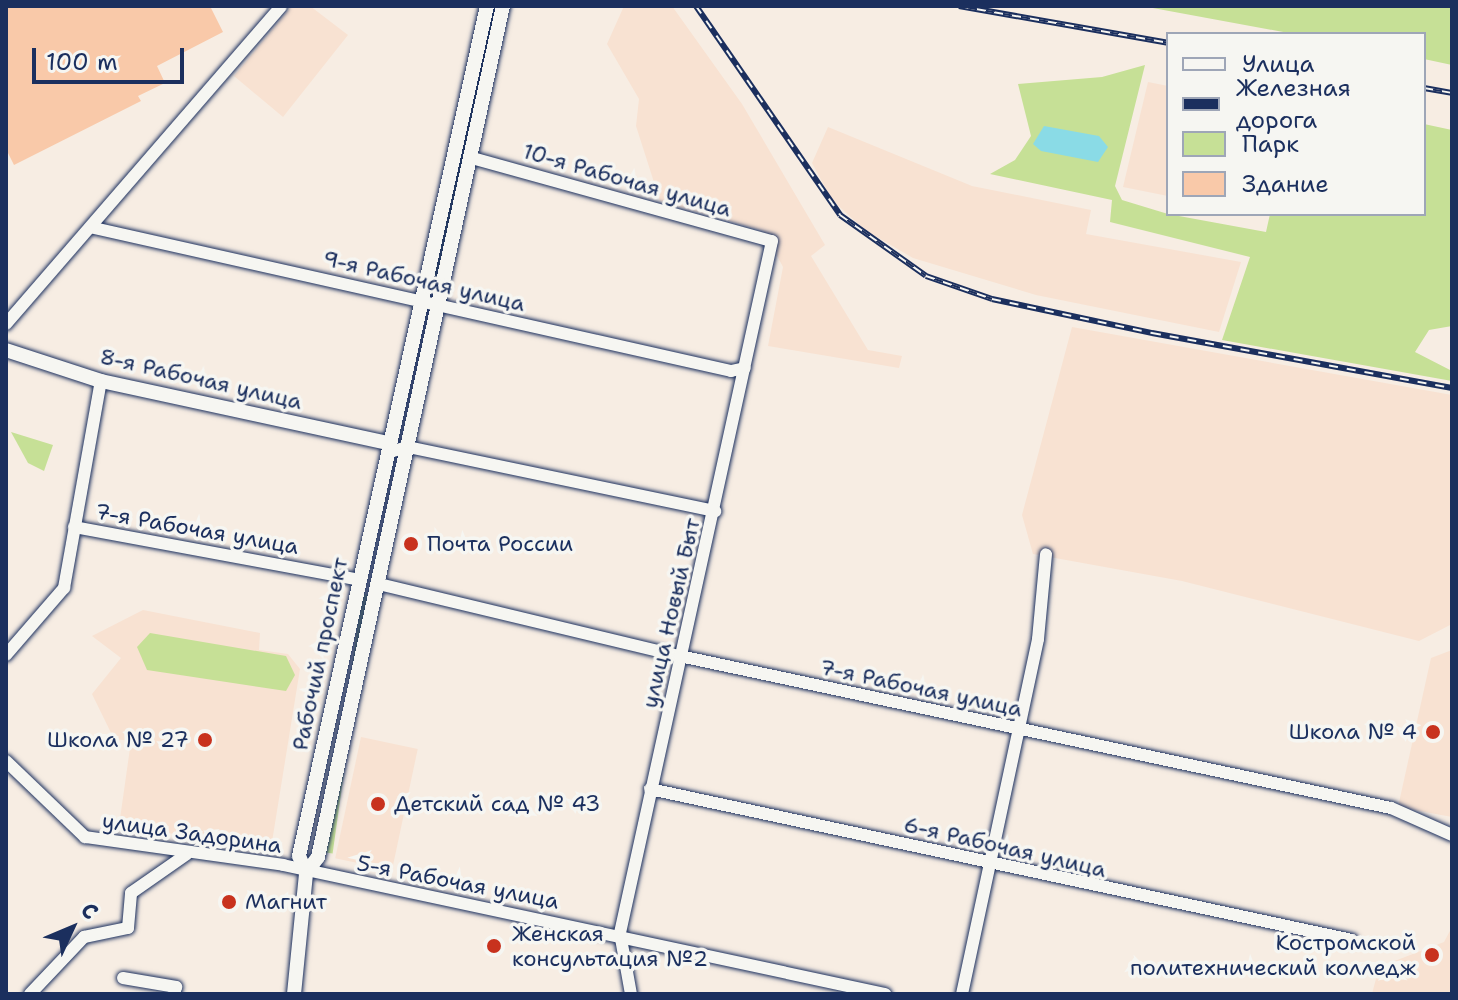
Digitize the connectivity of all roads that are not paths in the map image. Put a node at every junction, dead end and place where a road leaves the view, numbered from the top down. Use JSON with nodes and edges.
{"nodes":[{"id":1,"x":487,"y":6,"type":"edge"},
{"id":2,"x":503,"y":6,"type":"edge"},
{"id":3,"x":281,"y":7,"type":"edge"},
{"id":4,"x":472,"y":158,"type":"junction"},
{"id":5,"x":94,"y":228,"type":"junction"},
{"id":6,"x":772,"y":241,"type":"joint"},
{"id":7,"x":420,"y":301,"type":"junction"},
{"id":8,"x":439,"y":305,"type":"junction"},
{"id":9,"x":6,"y":324,"type":"edge"},
{"id":10,"x":6,"y":350,"type":"edge"},
{"id":11,"x":745,"y":368,"type":"junction"},
{"id":12,"x":101,"y":381,"type":"junction"},
{"id":13,"x":389,"y":437,"type":"junction"},
{"id":14,"x":410,"y":441,"type":"junction"},
{"id":15,"x":715,"y":511,"type":"junction"},
{"id":16,"x":74,"y":527,"type":"junction"},
{"id":17,"x":1046,"y":554,"type":"dead end"},
{"id":18,"x":359,"y":580,"type":"junction"},
{"id":19,"x":379,"y":584,"type":"junction"},
{"id":20,"x":6,"y":655,"type":"edge"},
{"id":21,"x":680,"y":656,"type":"junction"},
{"id":22,"x":1018,"y":730,"type":"junction"},
{"id":23,"x":6,"y":761,"type":"edge"},
{"id":24,"x":650,"y":789,"type":"junction"},
{"id":25,"x":1452,"y":835,"type":"edge"},
{"id":26,"x":187,"y":854,"type":"junction"},
{"id":27,"x":990,"y":864,"type":"junction"},
{"id":28,"x":306,"y":873,"type":"junction"},
{"id":29,"x":620,"y":933,"type":"junction"},
{"id":30,"x":1352,"y":940,"type":"dead end"},
{"id":31,"x":123,"y":978,"type":"dead end"},
{"id":32,"x":30,"y":994,"type":"edge"},
{"id":33,"x":174,"y":994,"type":"edge"},
{"id":34,"x":294,"y":994,"type":"edge"},
{"id":35,"x":631,"y":994,"type":"edge"},
{"id":36,"x":885,"y":994,"type":"edge"},
{"id":37,"x":962,"y":994,"type":"edge"}],
"edges":[{"from":1,"to":7,"type":"street","name":"Рабочий проспект"},
{"from":2,"to":4,"type":"street","name":"Рабочий проспект"},
{"from":3,"to":5,"type":"street"},
{"from":4,"to":6,"type":"street","name":"10-я Рабочая улица"},
{"from":4,"to":8,"type":"street","name":"Рабочий проспект"},
{"from":5,"to":7,"type":"street","name":"9-я Рабочая улица"},
{"from":5,"to":9,"type":"street"},
{"from":6,"to":11,"type":"street","name":"улица Новый Быт"},
{"from":7,"to":8,"type":"street","name":"9-я Рабочая улица"},
{"from":7,"to":13,"type":"street","name":"Рабочий проспект"},
{"from":8,"to":11,"type":"street","name":"9-я Рабочая улица"},
{"from":8,"to":14,"type":"street","name":"Рабочий проспект"},
{"from":10,"to":12,"type":"street","name":"8-я Рабочая улица"},
{"from":11,"to":15,"type":"street","name":"улица Новый Быт"},
{"from":12,"to":13,"type":"street","name":"8-я Рабочая улица"},
{"from":12,"to":16,"type":"street"},
{"from":13,"to":14,"type":"street"},
{"from":13,"to":14,"type":"street"},
{"from":13,"to":18,"type":"street","name":"Рабочий проспект"},
{"from":14,"to":15,"type":"street"},
{"from":14,"to":19,"type":"street","name":"Рабочий проспект"},
{"from":15,"to":21,"type":"street","name":"улица Новый Быт"},
{"from":16,"to":18,"type":"street","name":"7-я Рабочая улица"},
{"from":16,"to":20,"type":"street"},
{"from":17,"to":22,"type":"street"},
{"from":18,"to":28,"type":"street","name":"Рабочий проспект"},
{"from":19,"to":21,"type":"street","name":"7-я Рабочая улица"},
{"from":19,"to":28,"type":"street","name":"Рабочий проспект"},
{"from":21,"to":22,"type":"street","name":"7-я Рабочая улица"},
{"from":21,"to":24,"type":"street","name":"улица Новый Быт"},
{"from":22,"to":25,"type":"street","name":"7-я Рабочая улица"},
{"from":22,"to":27,"type":"street"},
{"from":23,"to":26,"type":"street","name":"улица Задорина"},
{"from":24,"to":27,"type":"street","name":"6-я Рабочая улица"},
{"from":24,"to":29,"type":"street","name":"улица Новый Быт"},
{"from":26,"to":28,"type":"street","name":"улица Задорина"},
{"from":26,"to":32,"type":"street"},
{"from":27,"to":30,"type":"street","name":"6-я Рабочая улица"},
{"from":27,"to":37,"type":"street"},
{"from":28,"to":29,"type":"street","name":"5-я Рабочая улица"},
{"from":28,"to":34,"type":"street","name":"Рабочий проспект"},
{"from":29,"to":35,"type":"street","name":"улица Новый Быт"},
{"from":29,"to":36,"type":"street","name":"5-я Рабочая улица"},
{"from":31,"to":33,"type":"street"}]}
